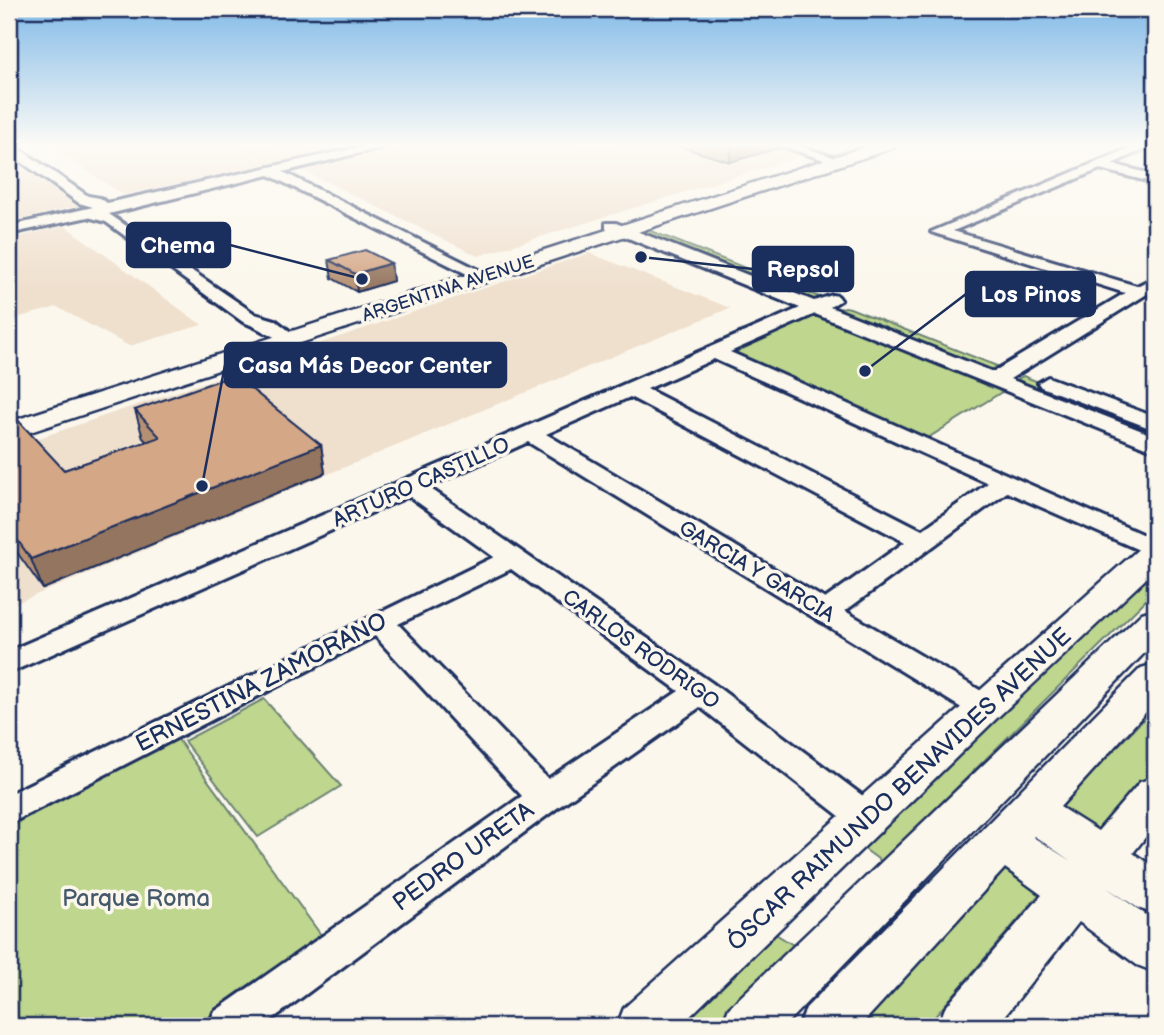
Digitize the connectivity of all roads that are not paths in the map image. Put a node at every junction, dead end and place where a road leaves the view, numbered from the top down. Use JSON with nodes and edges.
{"nodes":[{"id":1,"x":74,"y":193,"type":"edge"},
{"id":2,"x":172,"y":193,"type":"edge"},
{"id":3,"x":316,"y":193,"type":"edge"},
{"id":4,"x":720,"y":193,"type":"edge"},
{"id":5,"x":729,"y":193,"type":"edge"},
{"id":6,"x":1031,"y":193,"type":"edge"},
{"id":7,"x":97,"y":210,"type":"junction"},
{"id":8,"x":626,"y":225,"type":"junction"},
{"id":9,"x":9,"y":230,"type":"edge"},
{"id":10,"x":471,"y":270,"type":"junction"},
{"id":11,"x":1147,"y":287,"type":"edge"},
{"id":12,"x":832,"y":300,"type":"junction"},
{"id":13,"x":813,"y":308,"type":"junction"},
{"id":14,"x":271,"y":334,"type":"junction"},
{"id":15,"x":713,"y":352,"type":"junction"},
{"id":16,"x":1011,"y":369,"type":"junction"},
{"id":17,"x":995,"y":379,"type":"junction"},
{"id":18,"x":630,"y":389,"type":"junction"},
{"id":19,"x":9,"y":418,"type":"edge"},
{"id":20,"x":1155,"y":424,"type":"edge"},
{"id":21,"x":9,"y":431,"type":"edge"},
{"id":22,"x":530,"y":434,"type":"junction"},
{"id":23,"x":1155,"y":444,"type":"edge"},
{"id":24,"x":1007,"y":481,"type":"junction"},
{"id":25,"x":411,"y":486,"type":"junction"},
{"id":26,"x":923,"y":541,"type":"junction"},
{"id":27,"x":1155,"y":551,"type":"edge"},
{"id":28,"x":514,"y":557,"type":"junction"},
{"id":29,"x":825,"y":612,"type":"junction"},
{"id":30,"x":1155,"y":621,"type":"edge"},
{"id":31,"x":379,"y":622,"type":"junction"},
{"id":32,"x":9,"y":663,"type":"edge"},
{"id":33,"x":1155,"y":678,"type":"edge"},
{"id":34,"x":701,"y":691,"type":"junction"},
{"id":35,"x":984,"y":707,"type":"junction"},
{"id":36,"x":1155,"y":794,"type":"edge"},
{"id":37,"x":545,"y":798,"type":"junction"},
{"id":38,"x":9,"y":810,"type":"edge"},
{"id":39,"x":867,"y":818,"type":"junction"},
{"id":40,"x":1017,"y":826,"type":"junction"},
{"id":41,"x":1089,"y":875,"type":"junction"},
{"id":42,"x":1155,"y":893,"type":"edge"},
{"id":43,"x":1155,"y":949,"type":"edge"},
{"id":44,"x":229,"y":1026,"type":"edge"},
{"id":45,"x":643,"y":1026,"type":"edge"},
{"id":46,"x":748,"y":1026,"type":"edge"},
{"id":47,"x":825,"y":1026,"type":"edge"},
{"id":48,"x":964,"y":1026,"type":"edge"}],
"edges":[{"from":1,"to":7,"type":"street"},
{"from":2,"to":7,"type":"street"},
{"from":3,"to":10,"type":"street"},
{"from":4,"to":8,"type":"main road","name":"ARGENTINA AVENUE"},
{"from":5,"to":8,"type":"main road","name":"ARGENTINA AVENUE"},
{"from":6,"to":11,"type":"street"},
{"from":7,"to":9,"type":"street"},
{"from":7,"to":14,"type":"street"},
{"from":8,"to":10,"type":"main road","name":"ARGENTINA AVENUE"},
{"from":8,"to":12,"type":"street"},
{"from":8,"to":13,"type":"street"},
{"from":8,"to":14,"type":"main road","name":"ARGENTINA AVENUE"},
{"from":10,"to":14,"type":"main road","name":"ARGENTINA AVENUE"},
{"from":11,"to":16,"type":"street"},
{"from":12,"to":13,"type":"street","name":"ARTURO CASTILLO"},
{"from":12,"to":16,"type":"street"},
{"from":13,"to":15,"type":"street","name":"ARTURO CASTILLO"},
{"from":13,"to":17,"type":"street"},
{"from":14,"to":19,"type":"main road","name":"ARGENTINA AVENUE"},
{"from":14,"to":21,"type":"main road","name":"ARGENTINA AVENUE"},
{"from":15,"to":18,"type":"street","name":"ARTURO CASTILLO"},
{"from":15,"to":24,"type":"street"},
{"from":16,"to":17,"type":"street"},
{"from":16,"to":20,"type":"street"},
{"from":17,"to":23,"type":"street"},
{"from":18,"to":22,"type":"street","name":"ARTURO CASTILLO"},
{"from":18,"to":26,"type":"street"},
{"from":22,"to":25,"type":"street","name":"ARTURO CASTILLO"},
{"from":22,"to":29,"type":"street","name":"GARCIA Y GARCIA"},
{"from":24,"to":26,"type":"street"},
{"from":24,"to":27,"type":"street"},
{"from":25,"to":28,"type":"street","name":"CARLOS RODRIGO"},
{"from":25,"to":32,"type":"street","name":"ARTURO CASTILLO"},
{"from":26,"to":29,"type":"street"},
{"from":27,"to":35,"type":"main road","name":"ÓSCAR RAIMUNDO BENAVIDES AVENUE"},
{"from":28,"to":31,"type":"street","name":"ERNESTINA ZAMORANO"},
{"from":28,"to":34,"type":"street","name":"CARLOS RODRIGO"},
{"from":29,"to":35,"type":"street","name":"GARCIA Y GARCIA"},
{"from":30,"to":46,"type":"main road"},
{"from":31,"to":37,"type":"street"},
{"from":31,"to":38,"type":"street","name":"ERNESTINA ZAMORANO"},
{"from":33,"to":40,"type":"main road"},
{"from":34,"to":37,"type":"street","name":"PEDRO URETA"},
{"from":34,"to":39,"type":"street","name":"CARLOS RODRIGO"},
{"from":35,"to":39,"type":"main road","name":"ÓSCAR RAIMUNDO BENAVIDES AVENUE"},
{"from":36,"to":41,"type":"main road"},
{"from":37,"to":44,"type":"street","name":"PEDRO URETA"},
{"from":39,"to":45,"type":"main road","name":"ÓSCAR RAIMUNDO BENAVIDES AVENUE"},
{"from":40,"to":41,"type":"main road"},
{"from":40,"to":47,"type":"main road"},
{"from":41,"to":42,"type":"main road"},
{"from":41,"to":43,"type":"main road"},
{"from":41,"to":48,"type":"main road"}]}
